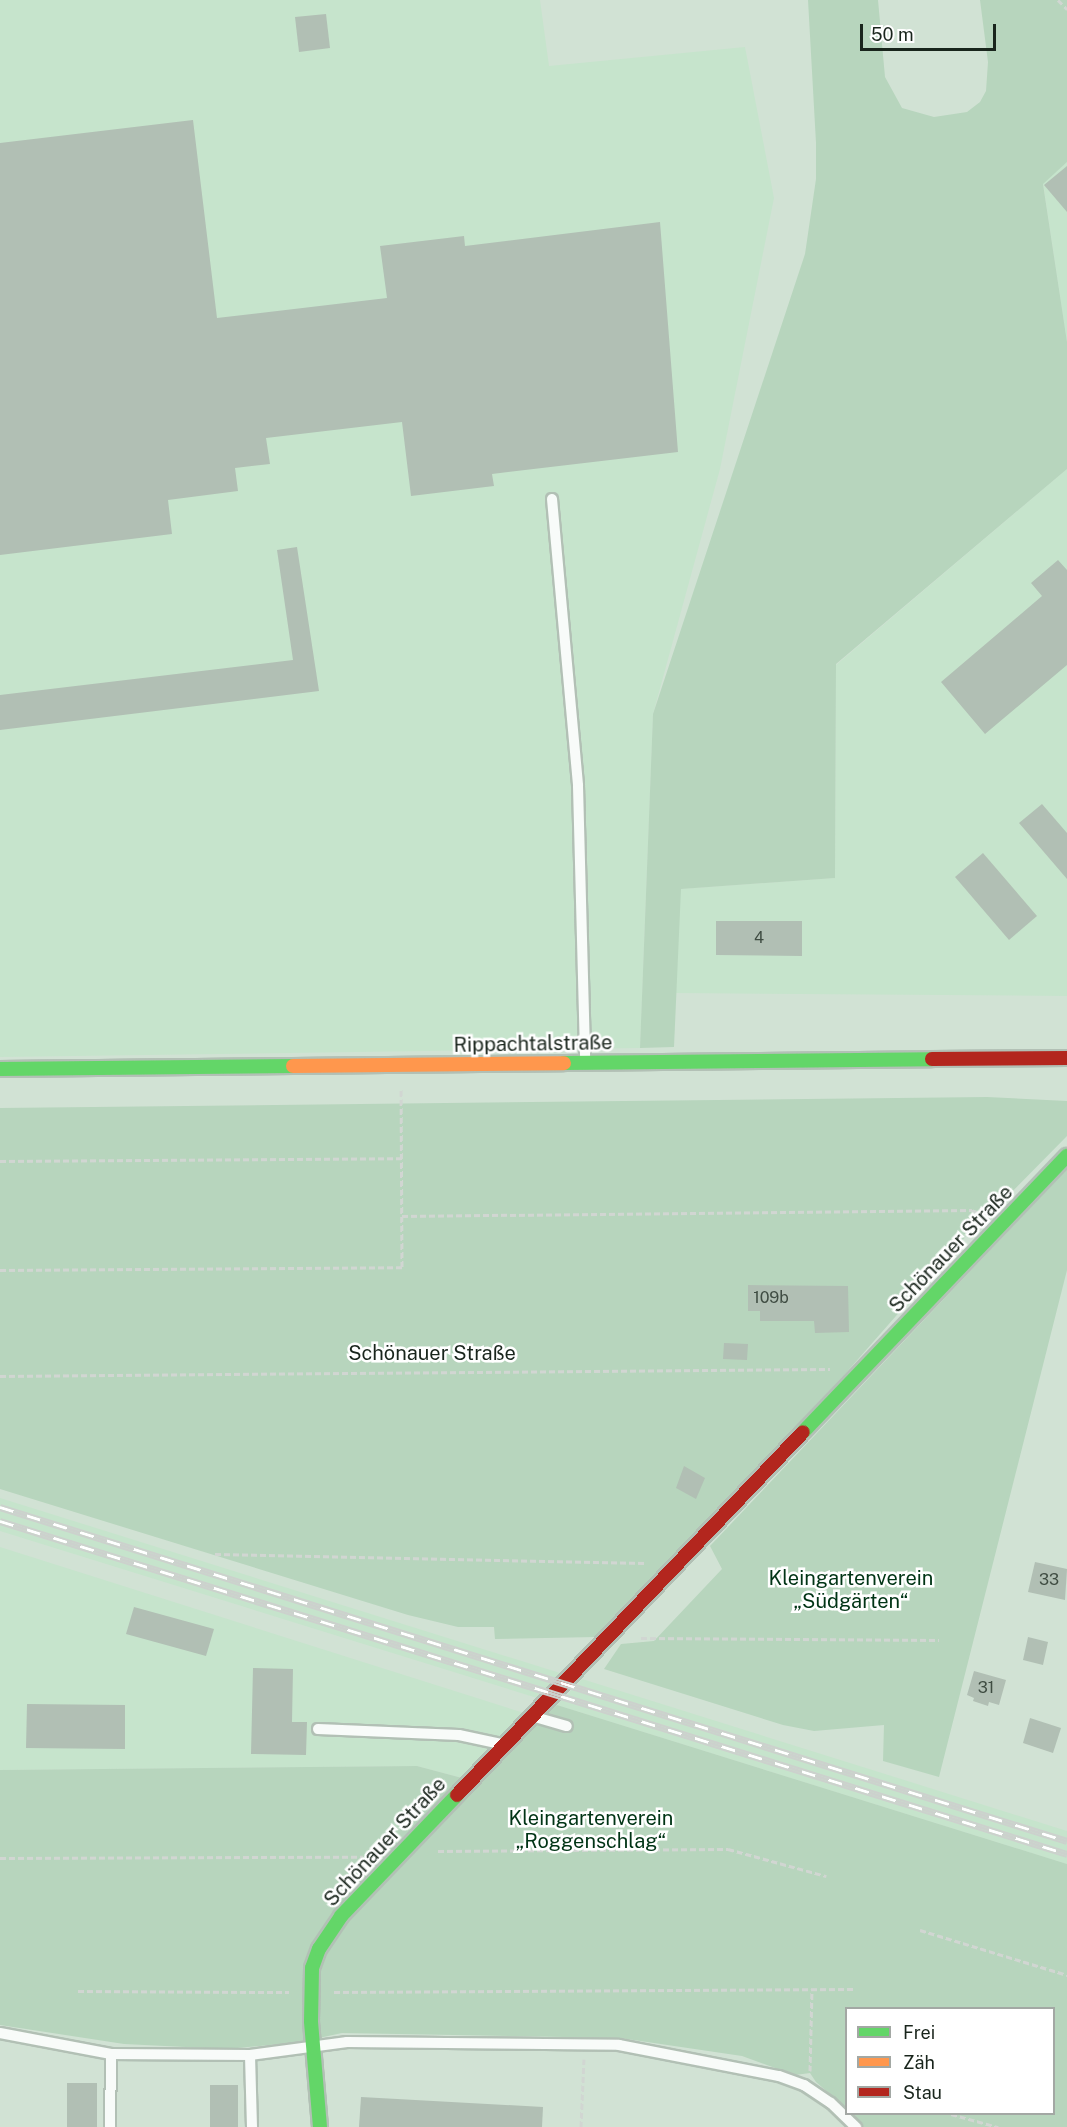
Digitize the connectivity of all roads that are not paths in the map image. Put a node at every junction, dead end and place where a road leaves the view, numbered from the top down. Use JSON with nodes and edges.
{"nodes":[{"id":1,"x":552,"y":499,"type":"dead end"},
{"id":2,"x":1067,"y":1058,"type":"edge"},
{"id":3,"x":585,"y":1063,"type":"junction"},
{"id":4,"x":0,"y":1069,"type":"edge"},
{"id":5,"x":1067,"y":1156,"type":"edge"},
{"id":6,"x":532,"y":1716,"type":"junction"},
{"id":7,"x":567,"y":1726,"type":"dead end"},
{"id":8,"x":318,"y":1729,"type":"dead end"},
{"id":9,"x":504,"y":1744,"type":"junction"},
{"id":10,"x":0,"y":2033,"type":"edge"},
{"id":11,"x":313,"y":2047,"type":"junction"},
{"id":12,"x":111,"y":2054,"type":"junction"},
{"id":13,"x":250,"y":2055,"type":"junction"},
{"id":14,"x":110,"y":2127,"type":"edge"},
{"id":15,"x":252,"y":2127,"type":"edge"},
{"id":16,"x":320,"y":2127,"type":"edge"},
{"id":17,"x":856,"y":2127,"type":"edge"}],
"edges":[{"from":1,"to":3,"type":"lane"},
{"from":2,"to":3,"type":"street","name":"Rippachtalstraße"},
{"from":3,"to":4,"type":"street","name":"Rippachtalstraße"},
{"from":5,"to":6,"type":"street","name":"Schönauer Straße"},
{"from":6,"to":7,"type":"lane"},
{"from":6,"to":9,"type":"street","name":"Schönauer Straße"},
{"from":8,"to":9,"type":"lane"},
{"from":9,"to":11,"type":"street","name":"Schönauer Straße"},
{"from":10,"to":12,"type":"lane"},
{"from":11,"to":13,"type":"lane"},
{"from":11,"to":16,"type":"street","name":"Schönauer Straße"},
{"from":11,"to":17,"type":"lane"},
{"from":12,"to":13,"type":"lane"},
{"from":12,"to":14,"type":"lane"},
{"from":13,"to":15,"type":"lane"}]}
